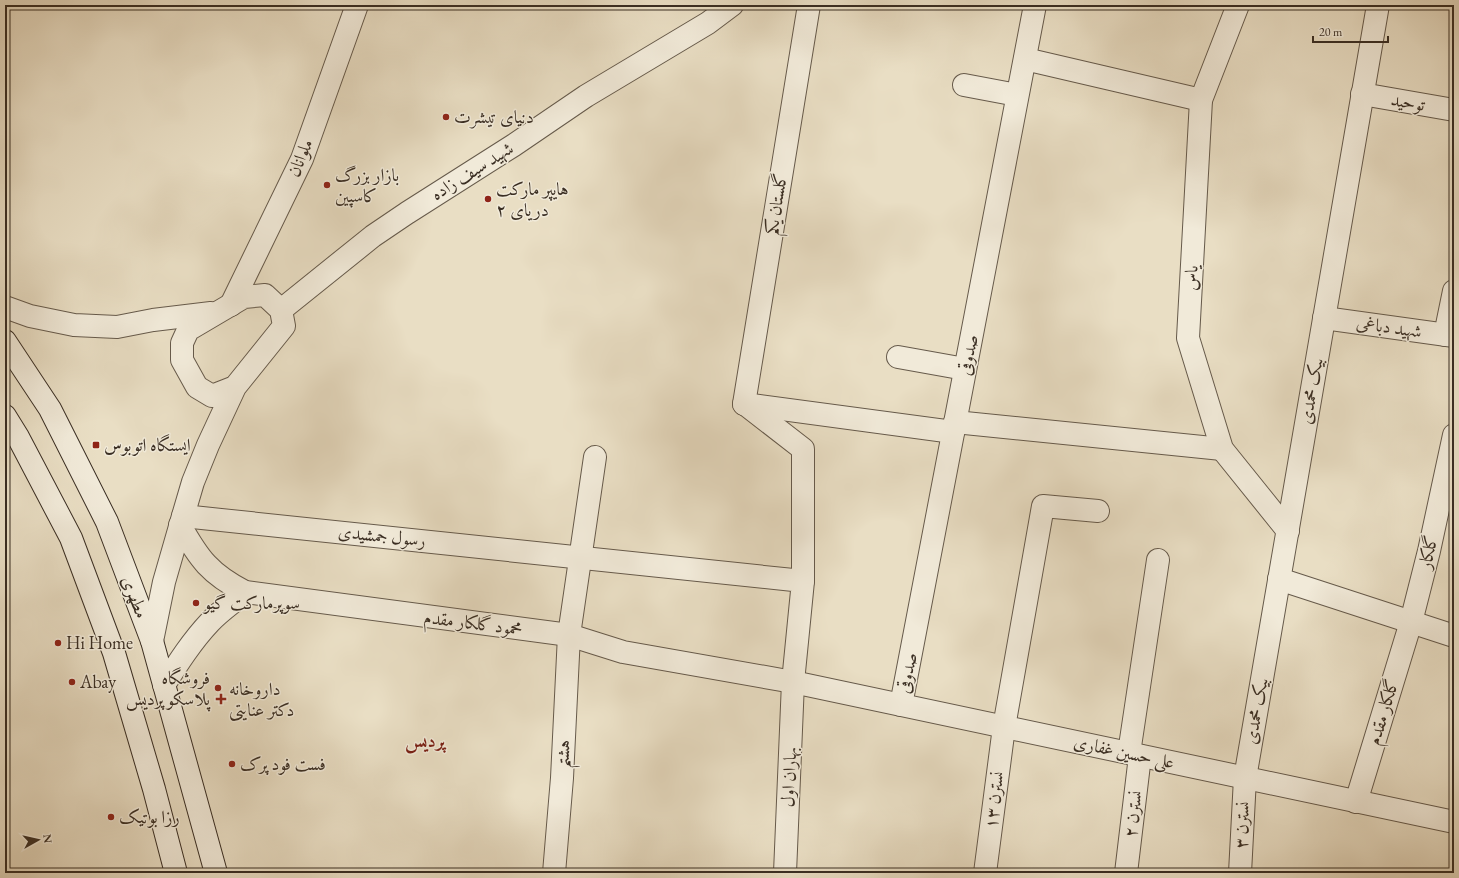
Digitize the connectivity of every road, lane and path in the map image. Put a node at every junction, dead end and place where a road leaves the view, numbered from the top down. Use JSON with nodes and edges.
{"nodes":[{"id":1,"x":357,"y":5,"type":"edge"},
{"id":2,"x":732,"y":5,"type":"edge"},
{"id":3,"x":809,"y":5,"type":"edge"},
{"id":4,"x":1035,"y":5,"type":"edge"},
{"id":5,"x":1238,"y":5,"type":"edge"},
{"id":6,"x":1378,"y":5,"type":"edge"},
{"id":7,"x":1024,"y":59,"type":"junction"},
{"id":8,"x":964,"y":85,"type":"dead end"},
{"id":9,"x":1362,"y":94,"type":"junction"},
{"id":10,"x":1018,"y":95,"type":"junction"},
{"id":11,"x":1201,"y":100,"type":"junction"},
{"id":12,"x":1454,"y":110,"type":"edge"},
{"id":13,"x":1454,"y":290,"type":"edge"},
{"id":14,"x":5,"y":307,"type":"edge"},
{"id":15,"x":225,"y":308,"type":"junction"},
{"id":16,"x":281,"y":310,"type":"junction"},
{"id":17,"x":1324,"y":318,"type":"junction"},
{"id":18,"x":1449,"y":336,"type":"edge"},
{"id":19,"x":5,"y":341,"type":"edge"},
{"id":20,"x":898,"y":357,"type":"dead end"},
{"id":21,"x":965,"y":369,"type":"junction"},
{"id":22,"x":235,"y":386,"type":"junction"},
{"id":23,"x":744,"y":404,"type":"junction"},
{"id":24,"x":5,"y":416,"type":"edge"},
{"id":25,"x":954,"y":427,"type":"junction"},
{"id":26,"x":1454,"y":435,"type":"edge"},
{"id":27,"x":1222,"y":449,"type":"junction"},
{"id":28,"x":595,"y":458,"type":"dead end"},
{"id":29,"x":1098,"y":511,"type":"dead end"},
{"id":30,"x":182,"y":520,"type":"junction"},
{"id":31,"x":1288,"y":530,"type":"junction"},
{"id":32,"x":580,"y":557,"type":"junction"},
{"id":33,"x":1158,"y":560,"type":"dead end"},
{"id":34,"x":1279,"y":579,"type":"junction"},
{"id":35,"x":804,"y":581,"type":"junction"},
{"id":36,"x":245,"y":592,"type":"junction"},
{"id":37,"x":1411,"y":622,"type":"junction"},
{"id":38,"x":569,"y":635,"type":"junction"},
{"id":39,"x":1454,"y":636,"type":"edge"},
{"id":40,"x":152,"y":641,"type":"junction"},
{"id":41,"x":793,"y":682,"type":"junction"},
{"id":42,"x":164,"y":685,"type":"junction"},
{"id":43,"x":901,"y":705,"type":"junction"},
{"id":44,"x":1004,"y":727,"type":"junction"},
{"id":45,"x":1134,"y":755,"type":"junction"},
{"id":46,"x":1245,"y":778,"type":"junction"},
{"id":47,"x":1356,"y":802,"type":"junction"},
{"id":48,"x":1454,"y":822,"type":"edge"},
{"id":49,"x":176,"y":873,"type":"edge"},
{"id":50,"x":216,"y":873,"type":"edge"},
{"id":51,"x":554,"y":873,"type":"edge"},
{"id":52,"x":785,"y":873,"type":"edge"},
{"id":53,"x":985,"y":873,"type":"edge"},
{"id":54,"x":1126,"y":873,"type":"edge"},
{"id":55,"x":1240,"y":873,"type":"edge"}],
"edges":[{"from":1,"to":15,"type":"street","name":"ملوانان"},
{"from":2,"to":16,"type":"street","name":"شهید سیف زاده"},
{"from":3,"to":23,"type":"street","name":"گلستان یکم"},
{"from":4,"to":7,"type":"street","name":"صدوقی"},
{"from":5,"to":11,"type":"street","name":"یاس"},
{"from":6,"to":9,"type":"street","name":"بیک محمدی"},
{"from":7,"to":10,"type":"street","name":"صدوقی"},
{"from":7,"to":11,"type":"street"},
{"from":8,"to":10,"type":"street"},
{"from":9,"to":12,"type":"street","name":"توحید"},
{"from":9,"to":17,"type":"street","name":"بیک محمدی"},
{"from":10,"to":21,"type":"street","name":"صدوقی"},
{"from":11,"to":27,"type":"street","name":"یاس"},
{"from":13,"to":18,"type":"street"},
{"from":14,"to":15,"type":"street"},
{"from":15,"to":16,"type":"street"},
{"from":15,"to":22,"type":"street"},
{"from":16,"to":22,"type":"street"},
{"from":17,"to":18,"type":"street","name":"شهید دباغی"},
{"from":17,"to":31,"type":"street","name":"بیک محمدی"},
{"from":19,"to":40,"type":"street","name":"مطهری"},
{"from":20,"to":21,"type":"street"},
{"from":21,"to":25,"type":"street","name":"صدوقی"},
{"from":22,"to":30,"type":"street"},
{"from":23,"to":25,"type":"street"},
{"from":23,"to":35,"type":"street","name":"بهاران اول"},
{"from":24,"to":49,"type":"street"},
{"from":25,"to":27,"type":"street"},
{"from":25,"to":43,"type":"street","name":"صدوقی"},
{"from":26,"to":37,"type":"street","name":"گلکار"},
{"from":27,"to":31,"type":"street","name":"یاس"},
{"from":28,"to":32,"type":"street","name":"هشتم"},
{"from":29,"to":44,"type":"street","name":"نسترن ۱۳"},
{"from":30,"to":32,"type":"street","name":"رسول جمشیدی"},
{"from":30,"to":36,"type":"street","name":"محمود گلکار مقدم"},
{"from":30,"to":40,"type":"street"},
{"from":31,"to":34,"type":"street","name":"بیک محمدی"},
{"from":32,"to":35,"type":"street","name":"رسول جمشیدی"},
{"from":32,"to":38,"type":"street","name":"هشتم"},
{"from":33,"to":45,"type":"street","name":"نسترن ۲"},
{"from":34,"to":37,"type":"street"},
{"from":34,"to":46,"type":"street","name":"بیک محمدی"},
{"from":35,"to":41,"type":"street","name":"بهاران اول"},
{"from":36,"to":38,"type":"street","name":"محمود گلکار مقدم"},
{"from":36,"to":42,"type":"street"},
{"from":37,"to":39,"type":"street"},
{"from":37,"to":47,"type":"street","name":"گلکار مقدم"},
{"from":38,"to":41,"type":"street","name":"محمود گلکار مقدم"},
{"from":38,"to":51,"type":"street","name":"هشتم"},
{"from":40,"to":42,"type":"street","name":"مطهری"},
{"from":41,"to":43,"type":"street","name":"علی حسین غفاری"},
{"from":41,"to":52,"type":"street","name":"بهاران اول"},
{"from":42,"to":50,"type":"street","name":"مطهری"},
{"from":43,"to":44,"type":"street","name":"علی حسین غفاری"},
{"from":44,"to":45,"type":"street","name":"علی حسین غفاری"},
{"from":44,"to":53,"type":"street","name":"نسترن ۱۳"},
{"from":45,"to":46,"type":"street","name":"علی حسین غفاری"},
{"from":45,"to":54,"type":"street","name":"نسترن ۲"},
{"from":46,"to":47,"type":"street","name":"علی حسین غفاری"},
{"from":46,"to":55,"type":"street","name":"نسترن ۳"},
{"from":47,"to":48,"type":"street","name":"علی حسین غفاری"}]}
